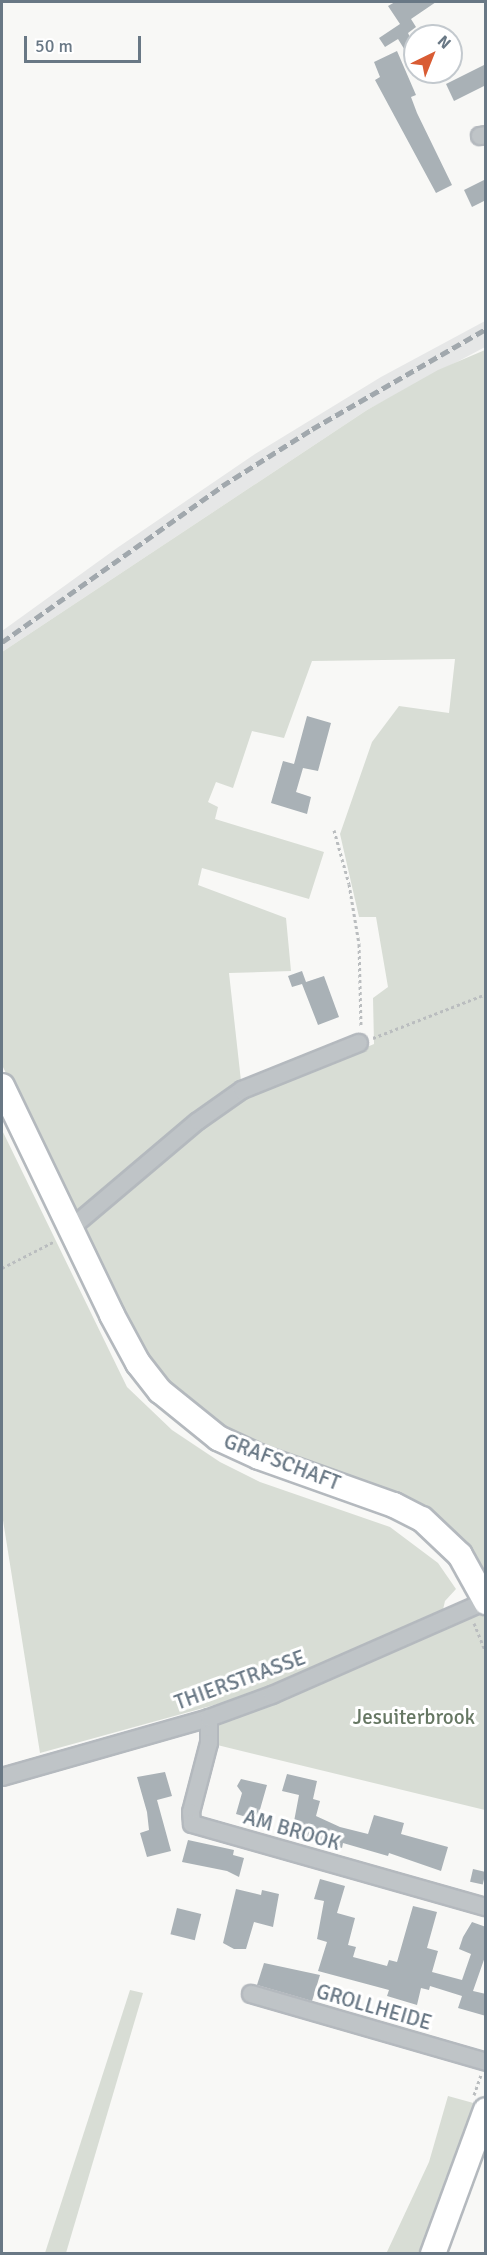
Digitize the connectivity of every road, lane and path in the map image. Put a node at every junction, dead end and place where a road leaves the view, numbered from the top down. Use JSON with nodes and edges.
{"nodes":[{"id":1,"x":334,"y":830,"type":"dead end"},
{"id":2,"x":486,"y":994,"type":"edge"},
{"id":3,"x":359,"y":1043,"type":"junction"},
{"id":4,"x":2,"y":1086,"type":"edge"},
{"id":5,"x":70,"y":1229,"type":"junction"},
{"id":6,"x":46,"y":1248,"type":"dead end"},
{"id":7,"x":2,"y":1268,"type":"edge"},
{"id":8,"x":485,"y":1601,"type":"edge"},
{"id":9,"x":209,"y":1718,"type":"junction"},
{"id":10,"x":2,"y":1777,"type":"edge"},
{"id":11,"x":486,"y":1907,"type":"edge"},
{"id":12,"x":251,"y":1994,"type":"dead end"},
{"id":13,"x":486,"y":2062,"type":"edge"},
{"id":14,"x":486,"y":2110,"type":"edge"},
{"id":15,"x":433,"y":2253,"type":"edge"}],
"edges":[{"from":1,"to":3,"type":"path"},
{"from":2,"to":3,"type":"path"},
{"from":3,"to":5,"type":"street"},
{"from":4,"to":5,"type":"street","name":"GRAFSCHAFT"},
{"from":5,"to":8,"type":"street","name":"GRAFSCHAFT"},
{"from":6,"to":7,"type":"path"},
{"from":8,"to":9,"type":"street","name":"THIERSTRASSE"},
{"from":9,"to":10,"type":"street","name":"THIERSTRASSE"},
{"from":9,"to":11,"type":"street","name":"AM BROOK"},
{"from":12,"to":13,"type":"street","name":"GROLLHEIDE"},
{"from":14,"to":15,"type":"street"}]}
